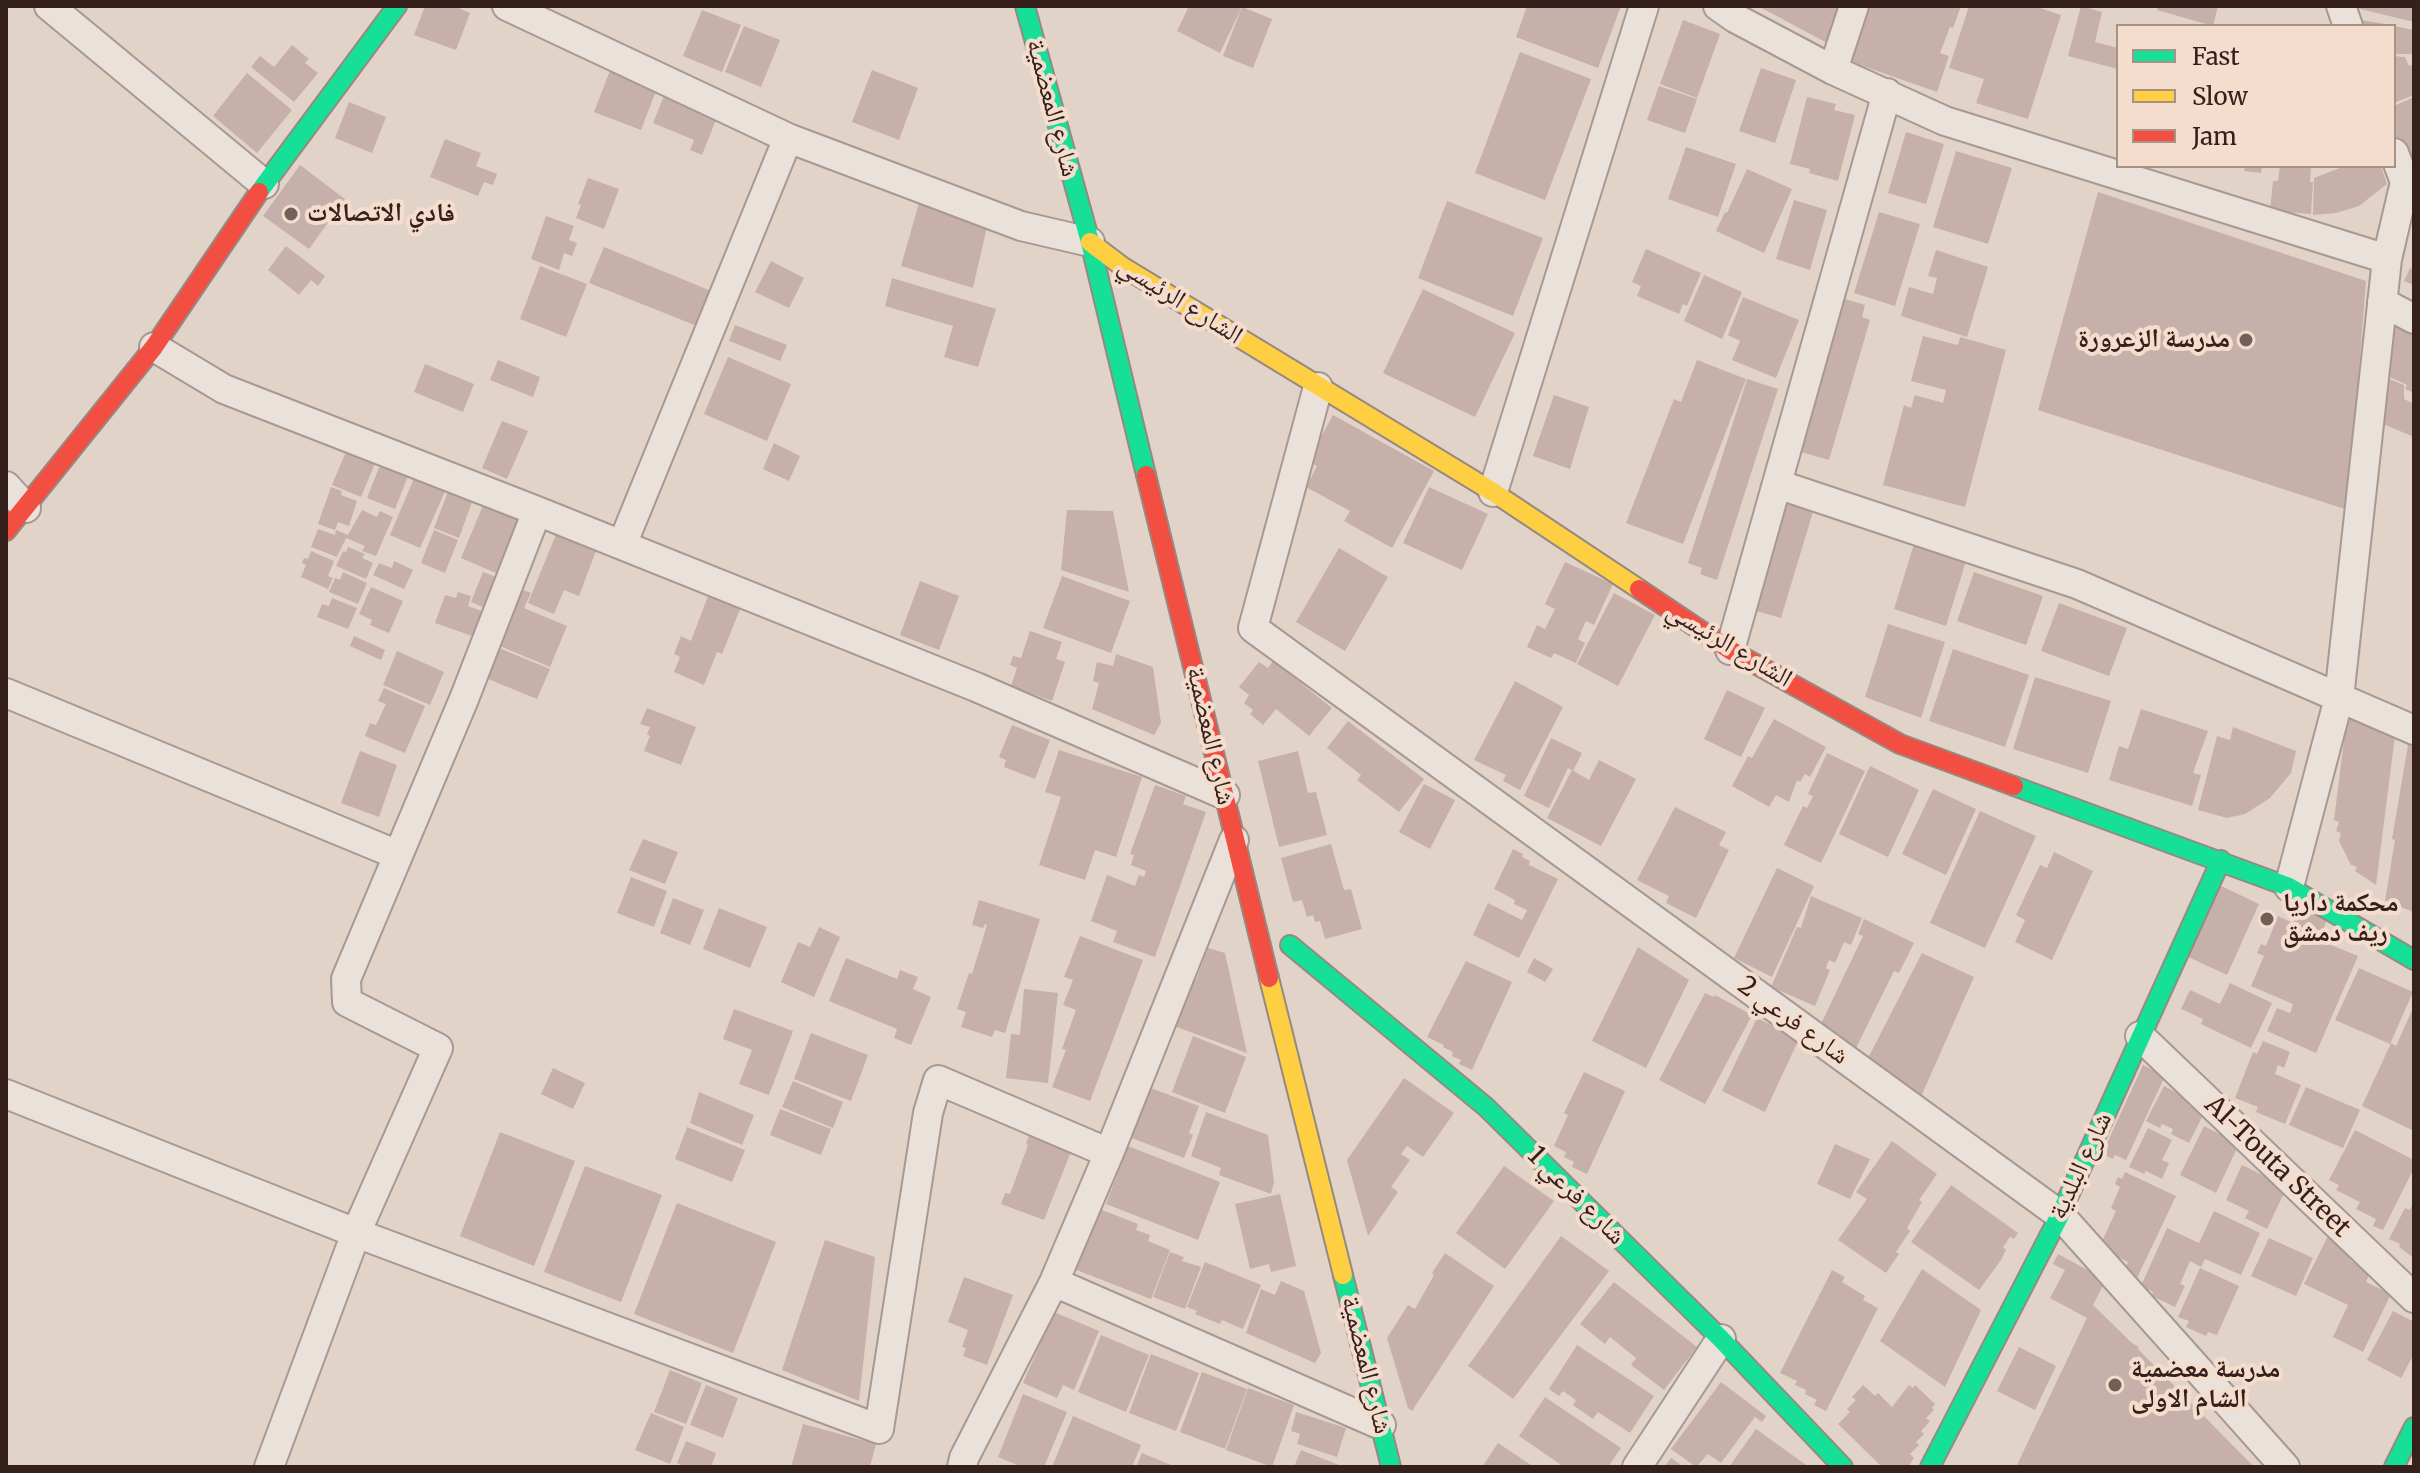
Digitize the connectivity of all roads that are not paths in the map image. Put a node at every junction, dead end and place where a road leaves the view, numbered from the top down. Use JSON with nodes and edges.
{"nodes":[{"id":1,"x":49,"y":6,"type":"edge"},
{"id":2,"x":397,"y":6,"type":"edge"},
{"id":3,"x":507,"y":6,"type":"edge"},
{"id":4,"x":1025,"y":6,"type":"edge"},
{"id":5,"x":1644,"y":6,"type":"edge"},
{"id":6,"x":1718,"y":6,"type":"edge"},
{"id":7,"x":1854,"y":6,"type":"edge"},
{"id":8,"x":1833,"y":70,"type":"junction"},
{"id":9,"x":1887,"y":93,"type":"junction"},
{"id":10,"x":788,"y":138,"type":"junction"},
{"id":11,"x":2396,"y":157,"type":"edge"},
{"id":12,"x":2409,"y":181,"type":"edge"},
{"id":13,"x":264,"y":184,"type":"junction"},
{"id":14,"x":1102,"y":240,"type":"junction"},
{"id":15,"x":2387,"y":259,"type":"junction"},
{"id":16,"x":1123,"y":267,"type":"junction"},
{"id":17,"x":1130,"y":297,"type":"dead end"},
{"id":18,"x":2382,"y":302,"type":"junction"},
{"id":19,"x":2414,"y":319,"type":"edge"},
{"id":20,"x":154,"y":347,"type":"junction"},
{"id":21,"x":1318,"y":387,"type":"junction"},
{"id":22,"x":1777,"y":484,"type":"junction"},
{"id":23,"x":6,"y":486,"type":"edge"},
{"id":24,"x":1493,"y":492,"type":"junction"},
{"id":25,"x":26,"y":508,"type":"junction"},
{"id":26,"x":537,"y":511,"type":"junction"},
{"id":27,"x":6,"y":531,"type":"edge"},
{"id":28,"x":622,"y":545,"type":"junction"},
{"id":29,"x":1730,"y":650,"type":"junction"},
{"id":30,"x":6,"y":693,"type":"edge"},
{"id":31,"x":2339,"y":698,"type":"junction"},
{"id":32,"x":2414,"y":730,"type":"edge"},
{"id":33,"x":1225,"y":795,"type":"junction"},
{"id":34,"x":1234,"y":839,"type":"junction"},
{"id":35,"x":398,"y":855,"type":"junction"},
{"id":36,"x":2221,"y":860,"type":"junction"},
{"id":37,"x":2289,"y":887,"type":"junction"},
{"id":38,"x":2414,"y":960,"type":"edge"},
{"id":39,"x":1297,"y":976,"type":"dead end"},
{"id":40,"x":2140,"y":1036,"type":"junction"},
{"id":41,"x":6,"y":1094,"type":"edge"},
{"id":42,"x":1109,"y":1153,"type":"junction"},
{"id":43,"x":2060,"y":1215,"type":"junction"},
{"id":44,"x":356,"y":1233,"type":"junction"},
{"id":45,"x":1054,"y":1282,"type":"junction"},
{"id":46,"x":2414,"y":1298,"type":"edge"},
{"id":47,"x":1721,"y":1339,"type":"junction"},
{"id":48,"x":1381,"y":1425,"type":"junction"},
{"id":49,"x":2414,"y":1427,"type":"edge"},
{"id":50,"x":970,"y":1464,"type":"edge"},
{"id":51,"x":269,"y":1467,"type":"edge"},
{"id":52,"x":1391,"y":1467,"type":"edge"},
{"id":53,"x":1637,"y":1467,"type":"edge"},
{"id":54,"x":1843,"y":1467,"type":"edge"},
{"id":55,"x":1930,"y":1467,"type":"edge"},
{"id":56,"x":2285,"y":1467,"type":"edge"},
{"id":57,"x":2394,"y":1467,"type":"edge"}],
"edges":[{"from":1,"to":13,"type":"street"},
{"from":2,"to":13,"type":"street"},
{"from":3,"to":10,"type":"street"},
{"from":4,"to":14,"type":"street","name":"شارع المعضمية"},
{"from":5,"to":24,"type":"street"},
{"from":6,"to":8,"type":"street"},
{"from":7,"to":8,"type":"street"},
{"from":8,"to":9,"type":"street"},
{"from":9,"to":15,"type":"street"},
{"from":9,"to":22,"type":"street"},
{"from":10,"to":14,"type":"street"},
{"from":10,"to":28,"type":"street"},
{"from":11,"to":12,"type":"street"},
{"from":12,"to":15,"type":"street"},
{"from":13,"to":20,"type":"street"},
{"from":14,"to":16,"type":"street","name":"شارع المعضمية"},
{"from":14,"to":16,"type":"street","name":"الشارع الرئيسي"},
{"from":14,"to":33,"type":"street","name":"شارع المعضمية"},
{"from":15,"to":18,"type":"street"},
{"from":16,"to":17,"type":"street","name":"شارع المعضمية"},
{"from":16,"to":21,"type":"street","name":"الشارع الرئيسي"},
{"from":18,"to":19,"type":"street"},
{"from":18,"to":31,"type":"street"},
{"from":20,"to":25,"type":"street"},
{"from":20,"to":26,"type":"street"},
{"from":21,"to":24,"type":"street","name":"الشارع الرئيسي"},
{"from":21,"to":43,"type":"street","name":"شارع فرعي 2"},
{"from":22,"to":29,"type":"street"},
{"from":22,"to":31,"type":"street"},
{"from":23,"to":25,"type":"street"},
{"from":24,"to":29,"type":"street","name":"الشارع الرئيسي"},
{"from":25,"to":27,"type":"street"},
{"from":26,"to":28,"type":"street"},
{"from":26,"to":35,"type":"street"},
{"from":28,"to":33,"type":"street"},
{"from":29,"to":36,"type":"street","name":"الشارع الرئيسي"},
{"from":30,"to":35,"type":"street"},
{"from":31,"to":32,"type":"street"},
{"from":31,"to":37,"type":"street"},
{"from":33,"to":34,"type":"street","name":"شارع المعضمية"},
{"from":34,"to":42,"type":"street"},
{"from":34,"to":48,"type":"street","name":"شارع المعضمية"},
{"from":35,"to":44,"type":"street"},
{"from":36,"to":37,"type":"street","name":"الشارع الرئيسي"},
{"from":36,"to":40,"type":"street","name":"شارع البلدية"},
{"from":37,"to":38,"type":"street","name":"الشارع الرئيسي"},
{"from":39,"to":47,"type":"street","name":"شارع فرعي 1"},
{"from":40,"to":43,"type":"street","name":"شارع البلدية"},
{"from":40,"to":46,"type":"street","name":"Al-Touta Street"},
{"from":41,"to":44,"type":"street"},
{"from":42,"to":44,"type":"street"},
{"from":42,"to":45,"type":"street"},
{"from":43,"to":55,"type":"street","name":"شارع البلدية"},
{"from":43,"to":56,"type":"street","name":"شارع فرعي 2"},
{"from":44,"to":51,"type":"street"},
{"from":45,"to":48,"type":"street"},
{"from":45,"to":50,"type":"street"},
{"from":47,"to":53,"type":"street"},
{"from":47,"to":54,"type":"street","name":"شارع فرعي 1"},
{"from":48,"to":52,"type":"street","name":"شارع المعضمية"},
{"from":49,"to":57,"type":"street"}]}
